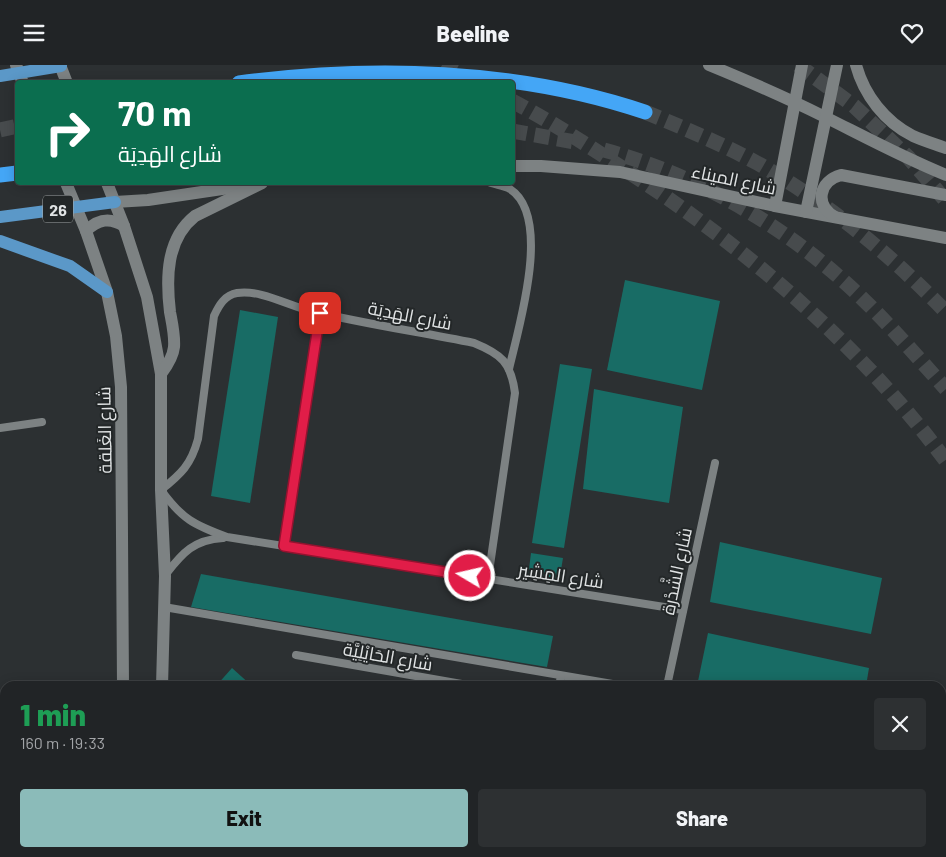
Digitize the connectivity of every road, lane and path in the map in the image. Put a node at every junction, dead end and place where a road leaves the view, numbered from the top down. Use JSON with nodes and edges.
{"nodes":[{"id":1,"x":62,"y":65,"type":"edge"},
{"id":2,"x":709,"y":65,"type":"edge"},
{"id":3,"x":802,"y":65,"type":"edge"},
{"id":4,"x":837,"y":65,"type":"edge"},
{"id":5,"x":856,"y":65,"type":"edge"},
{"id":6,"x":19,"y":74,"type":"edge"},
{"id":7,"x":0,"y":76,"type":"edge"},
{"id":8,"x":66,"y":80,"type":"edge"},
{"id":9,"x":254,"y":80,"type":"edge"},
{"id":10,"x":514,"y":80,"type":"edge"},
{"id":11,"x":515,"y":80,"type":"edge"},
{"id":12,"x":796,"y":103,"type":"junction"},
{"id":13,"x":645,"y":112,"type":"tunnel mouth"},
{"id":14,"x":825,"y":117,"type":"junction"},
{"id":15,"x":946,"y":149,"type":"edge"},
{"id":16,"x":515,"y":166,"type":"edge"},
{"id":17,"x":15,"y":173,"type":"edge"},
{"id":18,"x":0,"y":175,"type":"edge"},
{"id":19,"x":946,"y":175,"type":"edge"},
{"id":20,"x":67,"y":185,"type":"edge"},
{"id":21,"x":108,"y":185,"type":"edge"},
{"id":22,"x":249,"y":185,"type":"edge"},
{"id":23,"x":259,"y":185,"type":"edge"},
{"id":24,"x":498,"y":185,"type":"edge"},
{"id":25,"x":946,"y":195,"type":"edge"},
{"id":26,"x":115,"y":202,"type":"junction"},
{"id":27,"x":775,"y":206,"type":"junction"},
{"id":28,"x":76,"y":207,"type":"junction"},
{"id":29,"x":806,"y":212,"type":"junction"},
{"id":30,"x":0,"y":217,"type":"edge"},
{"id":31,"x":837,"y":218,"type":"junction"},
{"id":32,"x":124,"y":226,"type":"junction"},
{"id":33,"x":86,"y":231,"type":"junction"},
{"id":34,"x":946,"y":238,"type":"edge"},
{"id":35,"x":0,"y":241,"type":"edge"},
{"id":36,"x":107,"y":292,"type":"junction"},
{"id":37,"x":320,"y":313,"type":"junction"},
{"id":38,"x":509,"y":369,"type":"junction"},
{"id":39,"x":161,"y":374,"type":"junction"},
{"id":40,"x":42,"y":422,"type":"dead end"},
{"id":41,"x":0,"y":427,"type":"edge"},
{"id":42,"x":715,"y":463,"type":"dead end"},
{"id":43,"x":161,"y":490,"type":"junction"},
{"id":44,"x":227,"y":537,"type":"junction"},
{"id":45,"x":284,"y":546,"type":"junction"},
{"id":46,"x":165,"y":576,"type":"junction"},
{"id":47,"x":488,"y":579,"type":"junction"},
{"id":48,"x":164,"y":607,"type":"junction"},
{"id":49,"x":683,"y":610,"type":"junction"},
{"id":50,"x":296,"y":655,"type":"dead end"},
{"id":51,"x":561,"y":676,"type":"junction"},
{"id":52,"x":123,"y":681,"type":"edge"},
{"id":53,"x":162,"y":681,"type":"edge"},
{"id":54,"x":445,"y":681,"type":"edge"},
{"id":55,"x":560,"y":681,"type":"edge"},
{"id":56,"x":592,"y":681,"type":"edge"},
{"id":57,"x":668,"y":681,"type":"edge"}],
"edges":[{"from":1,"to":6,"type":"main road"},
{"from":1,"to":8,"type":"street"},
{"from":2,"to":12,"type":"street"},
{"from":3,"to":12,"type":"street"},
{"from":4,"to":14,"type":"street"},
{"from":5,"to":15,"type":"street"},
{"from":6,"to":7,"type":"main road"},
{"from":9,"to":10,"type":"highway"},
{"from":11,"to":13,"type":"highway"},
{"from":12,"to":14,"type":"street"},
{"from":12,"to":27,"type":"street"},
{"from":14,"to":19,"type":"street"},
{"from":14,"to":29,"type":"street"},
{"from":16,"to":27,"type":"street","name":"شارع الميناء"},
{"from":17,"to":18,"type":"highway"},
{"from":20,"to":28,"type":"street","name":"شارع الغَلقة"},
{"from":21,"to":26,"type":"street"},
{"from":22,"to":26,"type":"street","number":"26"},
{"from":23,"to":39,"type":"street"},
{"from":24,"to":38,"type":"lane"},
{"from":25,"to":31,"type":"street"},
{"from":26,"to":28,"type":"main road","number":"26"},
{"from":26,"to":32,"type":"street"},
{"from":27,"to":29,"type":"street","name":"شارع الميناء"},
{"from":28,"to":30,"type":"main road","number":"26"},
{"from":28,"to":33,"type":"street","name":"شارع الغَلقة"},
{"from":29,"to":31,"type":"street","name":"شارع الميناء"},
{"from":31,"to":34,"type":"street","name":"شارع الميناء"},
{"from":32,"to":33,"type":"street"},
{"from":32,"to":39,"type":"street"},
{"from":33,"to":36,"type":"street","name":"شارع الغَلقة"},
{"from":35,"to":36,"type":"main road"},
{"from":36,"to":52,"type":"street","name":"شارع الغَلقة"},
{"from":37,"to":38,"type":"lane","name":"شارع الهَدِيَة"},
{"from":37,"to":43,"type":"lane","name":"شارع الهَدِيَة"},
{"from":37,"to":45,"type":"lane"},
{"from":38,"to":47,"type":"lane"},
{"from":39,"to":43,"type":"street"},
{"from":40,"to":41,"type":"lane"},
{"from":42,"to":49,"type":"lane","name":"شارع الشَّدْرة"},
{"from":43,"to":44,"type":"lane","name":"شارع المِشِير"},
{"from":43,"to":46,"type":"street"},
{"from":44,"to":45,"type":"lane","name":"شارع المِشِير"},
{"from":44,"to":46,"type":"lane","name":"شارع المِشِير"},
{"from":45,"to":47,"type":"lane","name":"شارع المِشِير"},
{"from":46,"to":48,"type":"street"},
{"from":47,"to":49,"type":"lane","name":"شارع المِشِير"},
{"from":48,"to":51,"type":"lane"},
{"from":48,"to":53,"type":"street"},
{"from":49,"to":57,"type":"lane","name":"شارع الشَّدْرة"},
{"from":50,"to":54,"type":"lane","name":"شارع الحَايْلِيَّة"},
{"from":51,"to":55,"type":"lane"},
{"from":51,"to":56,"type":"lane"}]}
